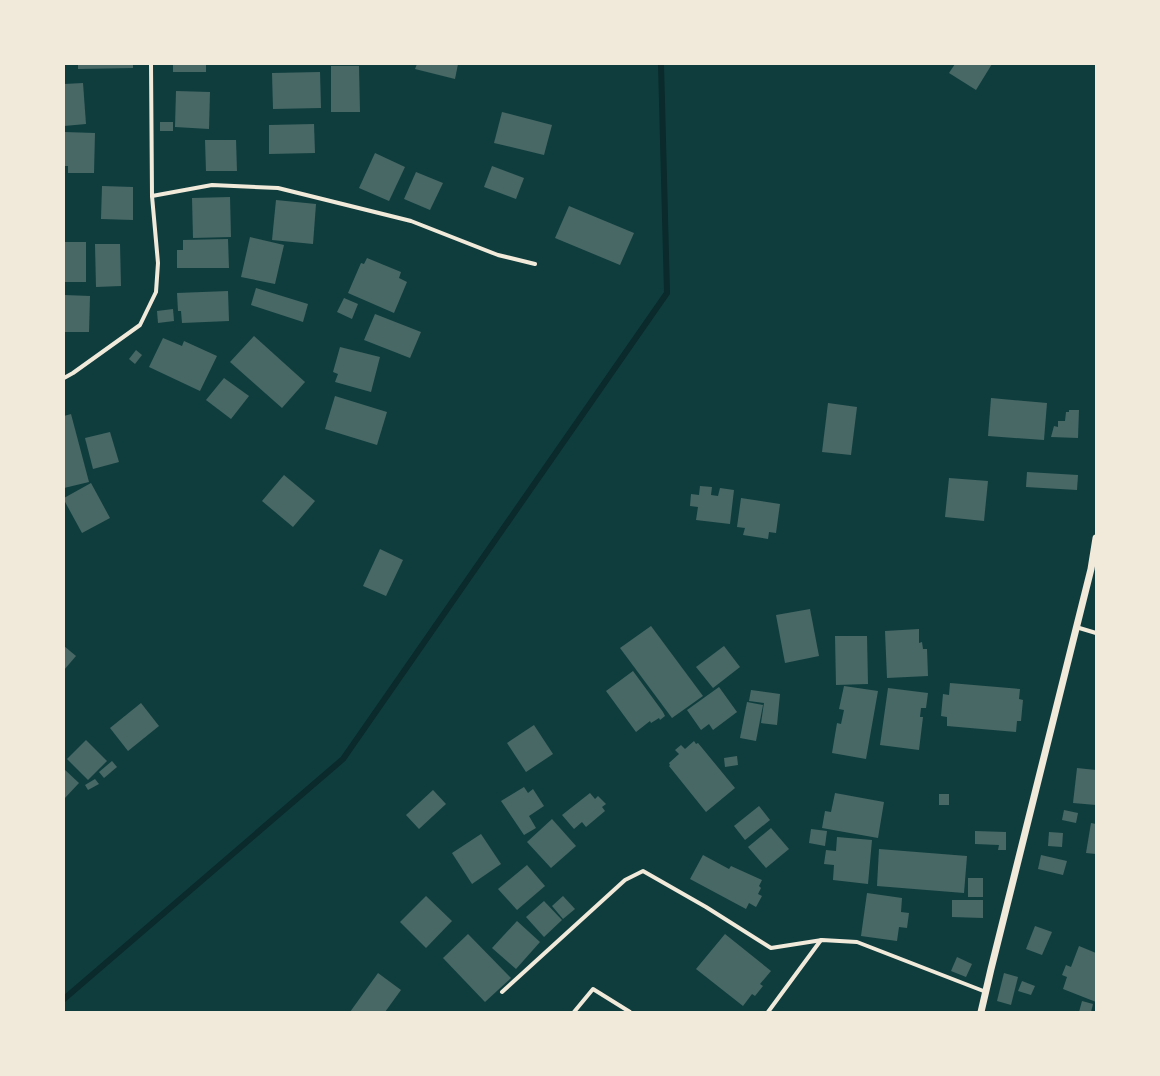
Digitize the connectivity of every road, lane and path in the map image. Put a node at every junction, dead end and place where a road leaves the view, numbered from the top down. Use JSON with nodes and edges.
{"nodes":[{"id":1,"x":151,"y":64,"type":"edge"},
{"id":2,"x":152,"y":196,"type":"junction"},
{"id":3,"x":535,"y":264,"type":"dead end"},
{"id":4,"x":64,"y":378,"type":"edge"},
{"id":5,"x":1096,"y":538,"type":"edge"},
{"id":6,"x":1076,"y":627,"type":"junction"},
{"id":7,"x":1096,"y":632,"type":"edge"},
{"id":8,"x":822,"y":940,"type":"junction"},
{"id":9,"x":502,"y":992,"type":"dead end"},
{"id":10,"x":986,"y":992,"type":"junction"},
{"id":11,"x":574,"y":1012,"type":"edge"},
{"id":12,"x":630,"y":1012,"type":"edge"},
{"id":13,"x":768,"y":1012,"type":"edge"},
{"id":14,"x":981,"y":1012,"type":"edge"}],
"edges":[{"from":1,"to":2,"type":"street"},
{"from":2,"to":3,"type":"street"},
{"from":2,"to":4,"type":"street"},
{"from":5,"to":6,"type":"street"},
{"from":6,"to":7,"type":"street"},
{"from":6,"to":10,"type":"street"},
{"from":8,"to":9,"type":"street"},
{"from":8,"to":10,"type":"street"},
{"from":8,"to":13,"type":"street"},
{"from":10,"to":14,"type":"street"},
{"from":11,"to":12,"type":"street"}]}
